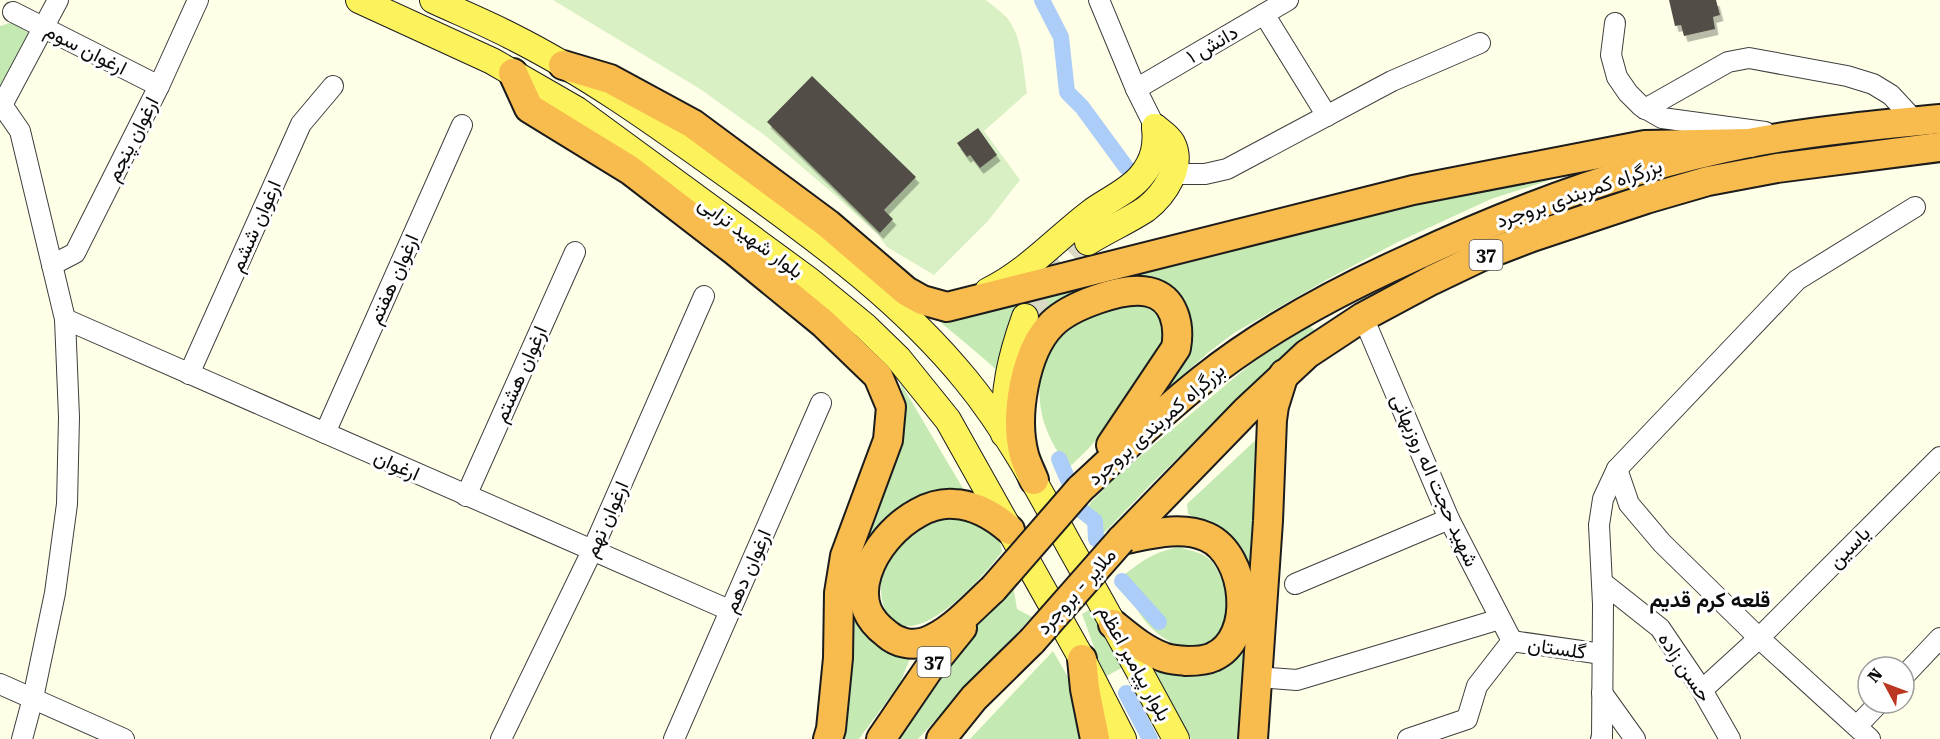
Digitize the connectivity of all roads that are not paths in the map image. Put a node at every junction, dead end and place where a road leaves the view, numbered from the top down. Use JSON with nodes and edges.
{"nodes":[{"id":1,"x":58,"y":0,"type":"edge"},
{"id":2,"x":198,"y":0,"type":"edge"},
{"id":3,"x":359,"y":0,"type":"edge"},
{"id":4,"x":433,"y":0,"type":"edge"},
{"id":5,"x":1098,"y":0,"type":"edge"},
{"id":6,"x":1288,"y":0,"type":"edge"},
{"id":7,"x":8,"y":9,"type":"edge"},
{"id":8,"x":1264,"y":14,"type":"junction"},
{"id":9,"x":1616,"y":23,"type":"dead end"},
{"id":10,"x":44,"y":27,"type":"junction"},
{"id":11,"x":1480,"y":43,"type":"dead end"},
{"id":12,"x":563,"y":65,"type":"junction"},
{"id":13,"x":513,"y":73,"type":"junction"},
{"id":14,"x":159,"y":86,"type":"junction"},
{"id":15,"x":333,"y":86,"type":"dead end"},
{"id":16,"x":1136,"y":88,"type":"junction"},
{"id":17,"x":1,"y":106,"type":"edge"},
{"id":18,"x":1645,"y":109,"type":"junction"},
{"id":19,"x":1327,"y":116,"type":"junction"},
{"id":20,"x":1928,"y":120,"type":"edge"},
{"id":21,"x":462,"y":125,"type":"dead end"},
{"id":22,"x":1155,"y":127,"type":"junction"},
{"id":23,"x":1801,"y":136,"type":"junction"},
{"id":24,"x":1750,"y":143,"type":"junction"},
{"id":25,"x":1938,"y":151,"type":"edge"},
{"id":26,"x":1173,"y":174,"type":"junction"},
{"id":27,"x":1915,"y":207,"type":"dead end"},
{"id":28,"x":1088,"y":242,"type":"tunnel mouth"},
{"id":29,"x":575,"y":252,"type":"dead end"},
{"id":30,"x":52,"y":265,"type":"junction"},
{"id":31,"x":704,"y":296,"type":"dead end"},
{"id":32,"x":954,"y":306,"type":"junction"},
{"id":33,"x":1025,"y":317,"type":"tunnel mouth"},
{"id":34,"x":1363,"y":317,"type":"junction"},
{"id":35,"x":65,"y":319,"type":"junction"},
{"id":36,"x":1284,"y":373,"type":"junction"},
{"id":37,"x":189,"y":374,"type":"junction"},
{"id":38,"x":820,"y":403,"type":"dead end"},
{"id":39,"x":325,"y":433,"type":"junction"},
{"id":40,"x":1004,"y":434,"type":"junction"},
{"id":41,"x":1940,"y":457,"type":"edge"},
{"id":42,"x":1617,"y":469,"type":"junction"},
{"id":43,"x":1034,"y":480,"type":"junction"},
{"id":44,"x":1080,"y":489,"type":"junction"},
{"id":45,"x":466,"y":496,"type":"junction"},
{"id":46,"x":1449,"y":519,"type":"junction"},
{"id":47,"x":1010,"y":530,"type":"junction"},
{"id":48,"x":1121,"y":540,"type":"junction"},
{"id":49,"x":592,"y":551,"type":"junction"},
{"id":50,"x":1076,"y":556,"type":"joint"},
{"id":51,"x":1602,"y":582,"type":"junction"},
{"id":52,"x":1295,"y":584,"type":"dead end"},
{"id":53,"x":993,"y":589,"type":"junction"},
{"id":54,"x":729,"y":610,"type":"junction"},
{"id":55,"x":1500,"y":619,"type":"junction"},
{"id":56,"x":1113,"y":624,"type":"junction"},
{"id":57,"x":1759,"y":638,"type":"junction"},
{"id":58,"x":1940,"y":638,"type":"edge"},
{"id":59,"x":1512,"y":641,"type":"junction"},
{"id":60,"x":1602,"y":654,"type":"junction"},
{"id":61,"x":1082,"y":659,"type":"junction"},
{"id":62,"x":1916,"y":663,"type":"edge"},
{"id":63,"x":1257,"y":678,"type":"junction"},
{"id":64,"x":0,"y":684,"type":"edge"},
{"id":65,"x":1702,"y":690,"type":"junction"},
{"id":66,"x":1602,"y":693,"type":"junction"},
{"id":67,"x":33,"y":698,"type":"junction"},
{"id":68,"x":974,"y":698,"type":"junction"},
{"id":69,"x":1873,"y":715,"type":"edge"},
{"id":70,"x":1467,"y":719,"type":"junction"},
{"id":71,"x":1863,"y":733,"type":"edge"},
{"id":72,"x":119,"y":738,"type":"edge"},
{"id":73,"x":22,"y":739,"type":"edge"},
{"id":74,"x":501,"y":739,"type":"edge"},
{"id":75,"x":674,"y":739,"type":"edge"},
{"id":76,"x":828,"y":739,"type":"edge"},
{"id":77,"x":881,"y":739,"type":"edge"},
{"id":78,"x":941,"y":739,"type":"edge"},
{"id":79,"x":954,"y":739,"type":"edge"},
{"id":80,"x":1095,"y":739,"type":"edge"},
{"id":81,"x":1123,"y":739,"type":"edge"},
{"id":82,"x":1176,"y":739,"type":"edge"},
{"id":83,"x":1253,"y":739,"type":"edge"},
{"id":84,"x":1408,"y":739,"type":"edge"},
{"id":85,"x":1467,"y":739,"type":"edge"},
{"id":86,"x":1601,"y":739,"type":"edge"},
{"id":87,"x":1635,"y":739,"type":"edge"},
{"id":88,"x":1730,"y":739,"type":"edge"}],
"edges":[{"from":1,"to":10,"type":"street"},
{"from":2,"to":14,"type":"street","name":"ارغوان پنجم"},
{"from":3,"to":13,"type":"main road","name":"بلوار شهید ترابی"},
{"from":4,"to":12,"type":"main road","name":"بلوار شهید ترابی"},
{"from":5,"to":16,"type":"street"},
{"from":6,"to":8,"type":"street","name":"دانش ۱"},
{"from":7,"to":10,"type":"street","name":"ارغوان سوم"},
{"from":8,"to":16,"type":"street","name":"دانش ۱"},
{"from":8,"to":19,"type":"street"},
{"from":9,"to":18,"type":"street"},
{"from":10,"to":14,"type":"street","name":"ارغوان سوم"},
{"from":10,"to":17,"type":"street"},
{"from":11,"to":19,"type":"street"},
{"from":12,"to":32,"type":"highway"},
{"from":12,"to":40,"type":"main road","name":"بلوار شهید ترابی"},
{"from":13,"to":47,"type":"main road","name":"بلوار شهید ترابی"},
{"from":13,"to":76,"type":"highway"},
{"from":14,"to":30,"type":"street","name":"ارغوان پنجم"},
{"from":15,"to":37,"type":"street","name":"ارغوان ششم"},
{"from":16,"to":22,"type":"street"},
{"from":17,"to":30,"type":"street"},
{"from":18,"to":20,"type":"street"},
{"from":18,"to":23,"type":"street"},
{"from":19,"to":26,"type":"street"},
{"from":20,"to":23,"type":"highway","name":"بزرگراه کمربندی بروجرد","number":"37"},
{"from":21,"to":39,"type":"street","name":"ارغوان هفتم"},
{"from":22,"to":26,"type":"main road"},
{"from":22,"to":32,"type":"main road"},
{"from":23,"to":24,"type":"highway","name":"بزرگراه کمربندی بروجرد","number":"37"},
{"from":24,"to":32,"type":"highway"},
{"from":24,"to":44,"type":"highway","name":"بزرگراه کمربندی بروجرد","number":"37"},
{"from":25,"to":34,"type":"highway","name":"بزرگراه کمربندی بروجرد","number":"37"},
{"from":26,"to":28,"type":"main road"},
{"from":27,"to":42,"type":"street"},
{"from":29,"to":45,"type":"street","name":"ارغوان هشتم"},
{"from":30,"to":35,"type":"street"},
{"from":31,"to":49,"type":"street","name":"ارغوان نهم"},
{"from":33,"to":40,"type":"main road"},
{"from":34,"to":36,"type":"highway","name":"بزرگراه کمربندی بروجرد","number":"37"},
{"from":34,"to":46,"type":"street","name":"شهید حجت اله روزبهانی"},
{"from":35,"to":37,"type":"street","name":"ارغوان"},
{"from":35,"to":67,"type":"street"},
{"from":36,"to":48,"type":"highway","name":"بزرگراه کمربندی بروجرد","number":"37"},
{"from":36,"to":63,"type":"highway"},
{"from":37,"to":39,"type":"street","name":"ارغوان"},
{"from":38,"to":54,"type":"street","name":"ارغوان دهم"},
{"from":39,"to":45,"type":"street","name":"ارغوان"},
{"from":40,"to":43,"type":"main road","name":"بلوار شهید ترابی"},
{"from":41,"to":57,"type":"street","name":"یاسین"},
{"from":42,"to":51,"type":"street"},
{"from":42,"to":57,"type":"street"},
{"from":43,"to":44,"type":"highway"},
{"from":43,"to":50,"type":"main road","name":"بلوار شهید ترابی"},
{"from":44,"to":53,"type":"highway","number":"37","bridge":true},
{"from":45,"to":49,"type":"street","name":"ارغوان"},
{"from":46,"to":52,"type":"street"},
{"from":46,"to":55,"type":"street","name":"شهید حجت اله روزبهانی"},
{"from":47,"to":53,"type":"highway"},
{"from":47,"to":61,"type":"main road","name":"بلوار شهید ترابی"},
{"from":48,"to":56,"type":"highway"},
{"from":48,"to":68,"type":"highway","name":"ملایر - بروجرد","number":"37","bridge":true},
{"from":49,"to":54,"type":"street","name":"ارغوان"},
{"from":49,"to":74,"type":"street","name":"ارغوان نهم"},
{"from":50,"to":56,"type":"main road","name":"بلوار پیامبر اعظم"},
{"from":51,"to":60,"type":"street"},
{"from":51,"to":65,"type":"street","name":"حسن زاده"},
{"from":53,"to":77,"type":"highway","number":"37"},
{"from":54,"to":75,"type":"street","name":"ارغوان دهم"},
{"from":55,"to":59,"type":"street","name":"شهید حجت اله روزبهانی"},
{"from":55,"to":63,"type":"street"},
{"from":56,"to":82,"type":"main road","name":"بلوار پیامبر اعظم"},
{"from":57,"to":65,"type":"street","name":"یاسین"},
{"from":57,"to":71,"type":"street"},
{"from":58,"to":62,"type":"street"},
{"from":59,"to":60,"type":"street","name":"گلستان"},
{"from":59,"to":70,"type":"street"},
{"from":60,"to":66,"type":"street"},
{"from":61,"to":80,"type":"highway"},
{"from":61,"to":81,"type":"main road"},
{"from":63,"to":83,"type":"highway"},
{"from":64,"to":67,"type":"street"},
{"from":65,"to":88,"type":"street","name":"حسن زاده"},
{"from":66,"to":86,"type":"street"},
{"from":66,"to":87,"type":"street"},
{"from":67,"to":72,"type":"street"},
{"from":67,"to":73,"type":"street"},
{"from":68,"to":78,"type":"highway","number":"37"},
{"from":68,"to":79,"type":"highway"},
{"from":69,"to":71,"type":"street"},
{"from":70,"to":84,"type":"street"},
{"from":70,"to":85,"type":"street"}]}
